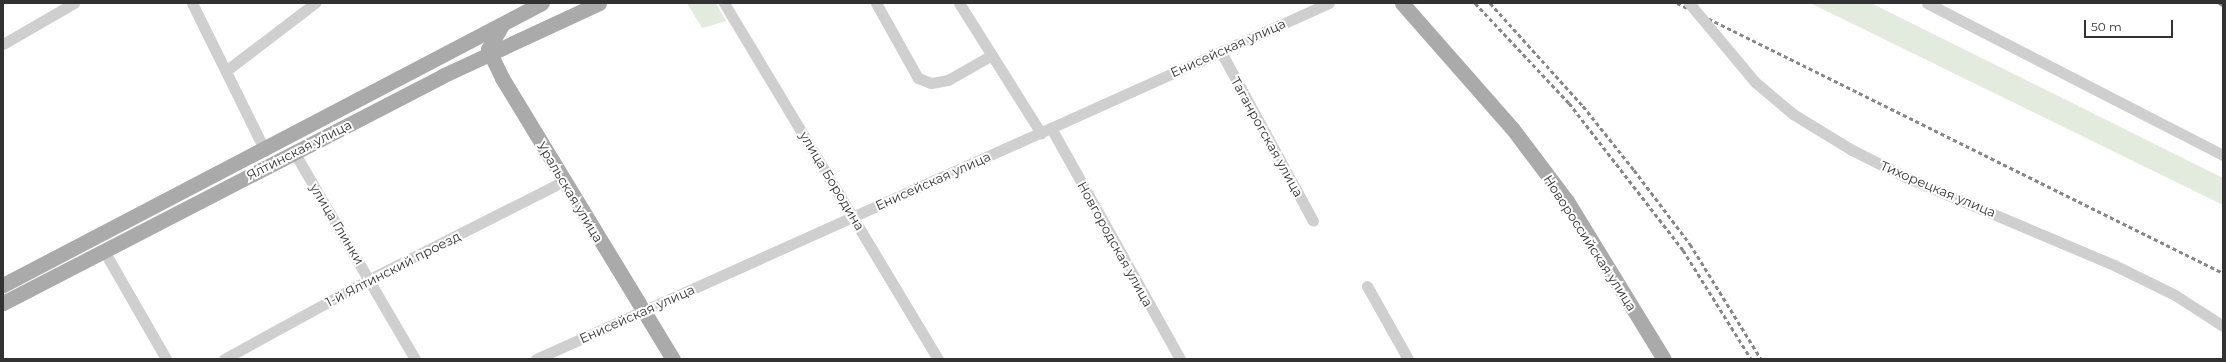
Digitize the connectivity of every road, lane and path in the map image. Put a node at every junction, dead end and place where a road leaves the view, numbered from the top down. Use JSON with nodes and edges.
{"nodes":[{"id":1,"x":74,"y":3,"type":"edge"},
{"id":2,"x":192,"y":3,"type":"edge"},
{"id":3,"x":315,"y":3,"type":"edge"},
{"id":4,"x":542,"y":3,"type":"edge"},
{"id":5,"x":599,"y":3,"type":"edge"},
{"id":6,"x":724,"y":3,"type":"edge"},
{"id":7,"x":876,"y":3,"type":"edge"},
{"id":8,"x":959,"y":3,"type":"edge"},
{"id":9,"x":1329,"y":3,"type":"edge"},
{"id":10,"x":1402,"y":3,"type":"edge"},
{"id":11,"x":1689,"y":3,"type":"edge"},
{"id":12,"x":1927,"y":3,"type":"edge"},
{"id":13,"x":504,"y":22,"type":"junction"},
{"id":14,"x":3,"y":44,"type":"edge"},
{"id":15,"x":1221,"y":52,"type":"junction"},
{"id":16,"x":490,"y":56,"type":"junction"},
{"id":17,"x":990,"y":56,"type":"junction"},
{"id":18,"x":227,"y":70,"type":"junction"},
{"id":19,"x":1046,"y":130,"type":"junction"},
{"id":20,"x":265,"y":151,"type":"junction"},
{"id":21,"x":294,"y":152,"type":"junction"},
{"id":22,"x":2223,"y":155,"type":"edge"},
{"id":23,"x":564,"y":181,"type":"junction"},
{"id":24,"x":854,"y":217,"type":"junction"},
{"id":25,"x":1313,"y":221,"type":"dead end"},
{"id":26,"x":104,"y":250,"type":"junction"},
{"id":27,"x":370,"y":279,"type":"junction"},
{"id":28,"x":3,"y":285,"type":"edge"},
{"id":29,"x":1367,"y":286,"type":"dead end"},
{"id":30,"x":3,"y":303,"type":"edge"},
{"id":31,"x":642,"y":312,"type":"junction"},
{"id":32,"x":2223,"y":326,"type":"edge"},
{"id":33,"x":166,"y":359,"type":"edge"},
{"id":34,"x":224,"y":359,"type":"edge"},
{"id":35,"x":415,"y":359,"type":"edge"},
{"id":36,"x":536,"y":359,"type":"edge"},
{"id":37,"x":673,"y":359,"type":"edge"},
{"id":38,"x":938,"y":359,"type":"edge"},
{"id":39,"x":1180,"y":359,"type":"edge"},
{"id":40,"x":1408,"y":359,"type":"edge"},
{"id":41,"x":1664,"y":359,"type":"edge"}],
"edges":[{"from":1,"to":14,"type":"street"},
{"from":2,"to":18,"type":"street"},
{"from":3,"to":18,"type":"street"},
{"from":4,"to":13,"type":"main road","name":"Ялтинская улица"},
{"from":5,"to":16,"type":"main road","name":"Ялтинская улица"},
{"from":6,"to":24,"type":"street","name":"улица Бородина"},
{"from":7,"to":17,"type":"street"},
{"from":8,"to":17,"type":"street","name":"Новгородская улица"},
{"from":9,"to":15,"type":"street","name":"Енисейская улица"},
{"from":10,"to":41,"type":"main road","name":"Новороссийская улица"},
{"from":11,"to":32,"type":"street","name":"Тихорецкая улица","bridge":true},
{"from":12,"to":22,"type":"street"},
{"from":13,"to":16,"type":"main road"},
{"from":13,"to":20,"type":"main road","name":"Ялтинская улица"},
{"from":15,"to":19,"type":"street","name":"Енисейская улица"},
{"from":15,"to":25,"type":"street","name":"Таганрогская улица"},
{"from":16,"to":21,"type":"main road","name":"Ялтинская улица"},
{"from":16,"to":23,"type":"main road","name":"Уральская улица"},
{"from":17,"to":19,"type":"street","name":"Новгородская улица"},
{"from":18,"to":20,"type":"street"},
{"from":19,"to":24,"type":"street","name":"Енисейская улица"},
{"from":19,"to":39,"type":"street","name":"Новгородская улица"},
{"from":20,"to":28,"type":"main road","name":"Ялтинская улица"},
{"from":21,"to":26,"type":"main road","name":"Ялтинская улица"},
{"from":21,"to":27,"type":"street","name":"улица Глинки"},
{"from":23,"to":27,"type":"street","name":"1-й Ялтинский проезд"},
{"from":23,"to":31,"type":"main road","name":"Уральская улица"},
{"from":24,"to":31,"type":"street","name":"Енисейская улица"},
{"from":24,"to":38,"type":"street","name":"улица Бородина"},
{"from":26,"to":30,"type":"main road","name":"Ялтинская улица"},
{"from":26,"to":33,"type":"street"},
{"from":27,"to":34,"type":"street","name":"1-й Ялтинский проезд"},
{"from":27,"to":35,"type":"street","name":"улица Глинки"},
{"from":29,"to":40,"type":"street"},
{"from":31,"to":36,"type":"street","name":"Енисейская улица"},
{"from":31,"to":37,"type":"main road","name":"Уральская улица"}]}
